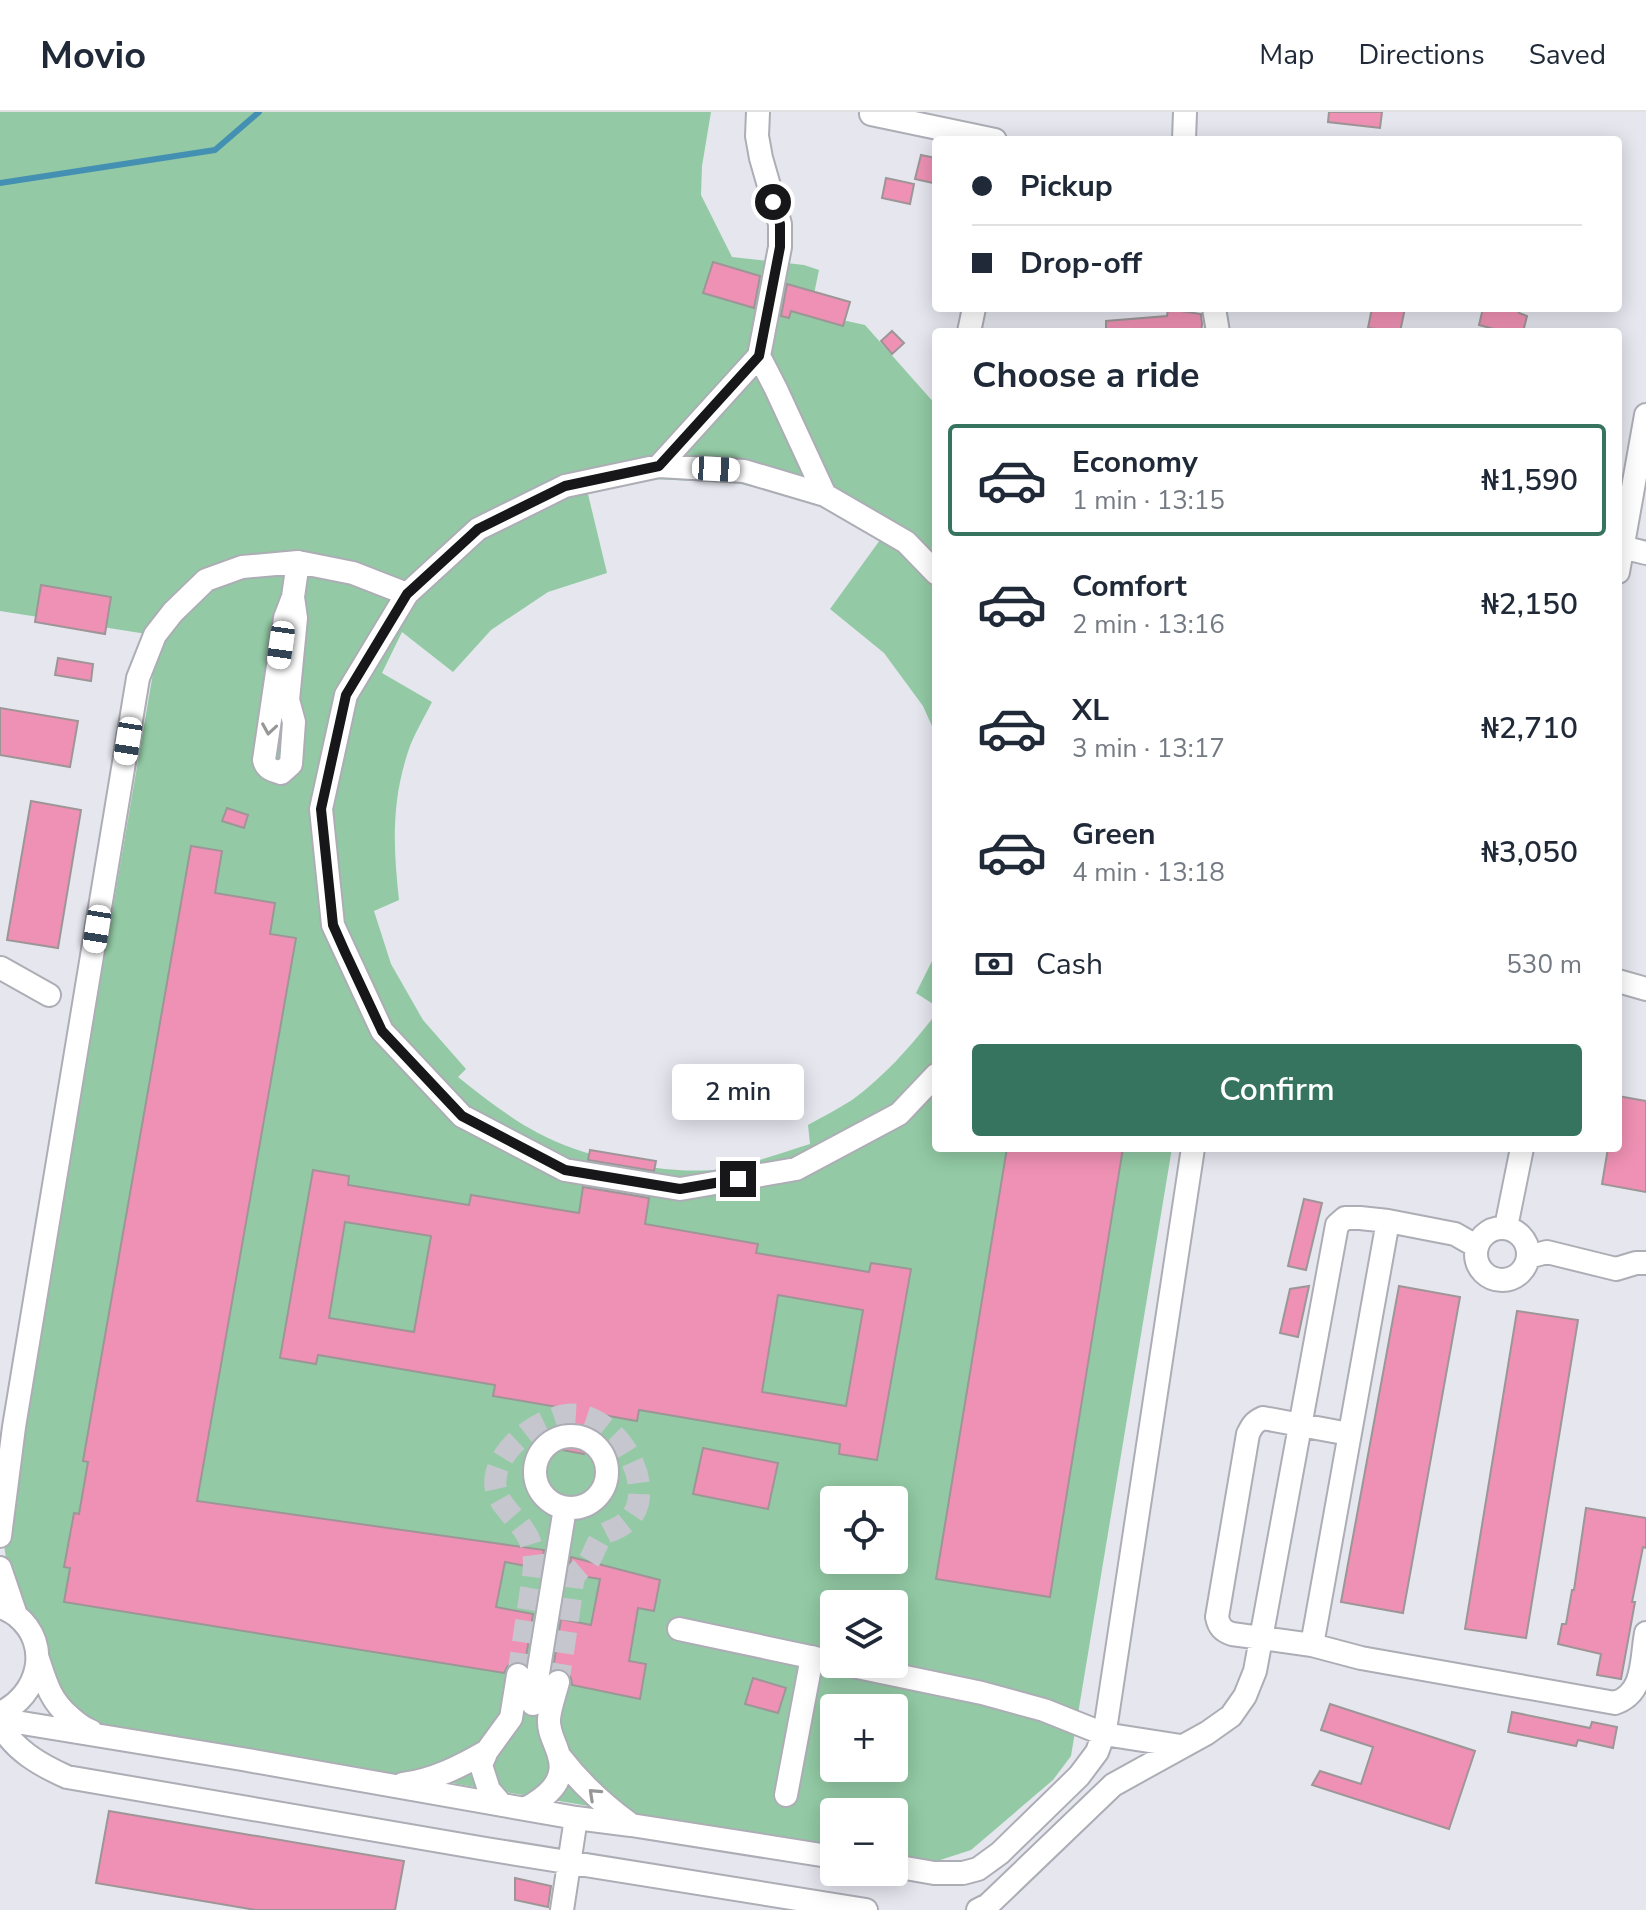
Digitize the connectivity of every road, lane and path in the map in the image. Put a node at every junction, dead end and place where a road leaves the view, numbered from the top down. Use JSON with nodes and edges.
{"nodes":[{"id":1,"x":758,"y":112,"type":"edge"},
{"id":2,"x":1185,"y":112,"type":"edge"},
{"id":3,"x":871,"y":114,"type":"edge"},
{"id":4,"x":976,"y":136,"type":"edge"},
{"id":5,"x":1184,"y":136,"type":"edge"},
{"id":6,"x":759,"y":356,"type":"junction"},
{"id":7,"x":1646,"y":415,"type":"edge"},
{"id":8,"x":659,"y":466,"type":"junction"},
{"id":9,"x":825,"y":495,"type":"junction"},
{"id":10,"x":1622,"y":547,"type":"joint"},
{"id":11,"x":1646,"y":553,"type":"edge"},
{"id":12,"x":298,"y":562,"type":"junction"},
{"id":13,"x":932,"y":569,"type":"edge"},
{"id":14,"x":407,"y":594,"type":"junction"},
{"id":15,"x":293,"y":597,"type":"junction"},
{"id":16,"x":1,"y":968,"type":"edge"},
{"id":17,"x":1622,"y":982,"type":"edge"},
{"id":18,"x":1646,"y":989,"type":"edge"},
{"id":19,"x":49,"y":995,"type":"dead end"},
{"id":20,"x":932,"y":1079,"type":"edge"},
{"id":21,"x":1192,"y":1152,"type":"edge"},
{"id":22,"x":1521,"y":1152,"type":"edge"},
{"id":23,"x":1388,"y":1221,"type":"junction"},
{"id":24,"x":1506,"y":1227,"type":"junction"},
{"id":25,"x":1476,"y":1246,"type":"junction"},
{"id":26,"x":1528,"y":1257,"type":"junction"},
{"id":27,"x":1646,"y":1263,"type":"edge"},
{"id":28,"x":1300,"y":1425,"type":"junction"},
{"id":29,"x":1349,"y":1434,"type":"junction"},
{"id":30,"x":565,"y":1508,"type":"dead end"},
{"id":31,"x":0,"y":1536,"type":"edge"},
{"id":32,"x":0,"y":1568,"type":"edge"},
{"id":33,"x":8,"y":1611,"type":"edge"},
{"id":34,"x":679,"y":1629,"type":"dead end"},
{"id":35,"x":1646,"y":1633,"type":"edge"},
{"id":36,"x":1261,"y":1638,"type":"junction"},
{"id":37,"x":1312,"y":1645,"type":"junction"},
{"id":38,"x":38,"y":1658,"type":"junction"},
{"id":39,"x":820,"y":1659,"type":"edge"},
{"id":40,"x":820,"y":1671,"type":"edge"},
{"id":41,"x":518,"y":1675,"type":"tunnel mouth"},
{"id":42,"x":908,"y":1678,"type":"edge"},
{"id":43,"x":558,"y":1682,"type":"tunnel mouth"},
{"id":44,"x":541,"y":1712,"type":"junction"},
{"id":45,"x":1,"y":1717,"type":"edge"},
{"id":46,"x":511,"y":1718,"type":"junction"},
{"id":47,"x":1104,"y":1734,"type":"junction"},
{"id":48,"x":108,"y":1736,"type":"junction"},
{"id":49,"x":1181,"y":1746,"type":"junction"},
{"id":50,"x":487,"y":1751,"type":"junction"},
{"id":51,"x":561,"y":1758,"type":"junction"},
{"id":52,"x":393,"y":1785,"type":"junction"},
{"id":53,"x":786,"y":1795,"type":"dead end"},
{"id":54,"x":502,"y":1805,"type":"junction"},
{"id":55,"x":525,"y":1809,"type":"junction"},
{"id":56,"x":576,"y":1818,"type":"junction"},
{"id":57,"x":631,"y":1825,"type":"junction"},
{"id":58,"x":820,"y":1855,"type":"edge"},
{"id":59,"x":571,"y":1863,"type":"junction"},
{"id":60,"x":908,"y":1868,"type":"edge"},
{"id":61,"x":750,"y":1901,"type":"edge"},
{"id":62,"x":562,"y":1910,"type":"edge"},
{"id":63,"x":866,"y":1910,"type":"edge"},
{"id":64,"x":978,"y":1910,"type":"edge"}],
"edges":[{"from":1,"to":6,"type":"street"},
{"from":2,"to":5,"type":"street"},
{"from":3,"to":4,"type":"street"},
{"from":6,"to":8,"type":"street"},
{"from":6,"to":9,"type":"street"},
{"from":7,"to":10,"type":"street"},
{"from":8,"to":9,"type":"street"},
{"from":8,"to":14,"type":"street"},
{"from":9,"to":13,"type":"street"},
{"from":10,"to":11,"type":"street"},
{"from":12,"to":14,"type":"street"},
{"from":12,"to":15,"type":"street"},
{"from":12,"to":31,"type":"street"},
{"from":14,"to":20,"type":"street"},
{"from":15,"to":15,"type":"street","one_way":true},
{"from":16,"to":19,"type":"street"},
{"from":17,"to":18,"type":"street"},
{"from":21,"to":47,"type":"street"},
{"from":22,"to":24,"type":"street"},
{"from":23,"to":25,"type":"street"},
{"from":23,"to":28,"type":"street"},
{"from":23,"to":29,"type":"street"},
{"from":24,"to":25,"type":"street"},
{"from":24,"to":26,"type":"street"},
{"from":25,"to":26,"type":"street"},
{"from":26,"to":27,"type":"street"},
{"from":28,"to":29,"type":"street"},
{"from":28,"to":36,"type":"street"},
{"from":28,"to":36,"type":"street"},
{"from":29,"to":37,"type":"street"},
{"from":30,"to":44,"type":"street"},
{"from":32,"to":33,"type":"street"},
{"from":33,"to":38,"type":"street"},
{"from":34,"to":39,"type":"street"},
{"from":35,"to":37,"type":"street"},
{"from":36,"to":37,"type":"street"},
{"from":36,"to":49,"type":"street"},
{"from":38,"to":45,"type":"street"},
{"from":38,"to":48,"type":"street"},
{"from":40,"to":53,"type":"street"},
{"from":41,"to":46,"type":"street"},
{"from":42,"to":47,"type":"street"},
{"from":43,"to":44,"type":"street"},
{"from":44,"to":46,"type":"street"},
{"from":44,"to":51,"type":"street"},
{"from":45,"to":48,"type":"street"},
{"from":45,"to":59,"type":"street"},
{"from":46,"to":50,"type":"street"},
{"from":47,"to":49,"type":"street"},
{"from":47,"to":60,"type":"street"},
{"from":48,"to":52,"type":"street"},
{"from":49,"to":64,"type":"street"},
{"from":50,"to":52,"type":"street"},
{"from":50,"to":54,"type":"street"},
{"from":51,"to":55,"type":"street"},
{"from":57,"to":51,"type":"street","one_way":true},
{"from":52,"to":54,"type":"street"},
{"from":54,"to":55,"type":"street"},
{"from":55,"to":56,"type":"street"},
{"from":56,"to":57,"type":"street"},
{"from":56,"to":59,"type":"street"},
{"from":57,"to":58,"type":"street"},
{"from":59,"to":61,"type":"street"},
{"from":59,"to":62,"type":"street"},
{"from":61,"to":63,"type":"street"}]}
